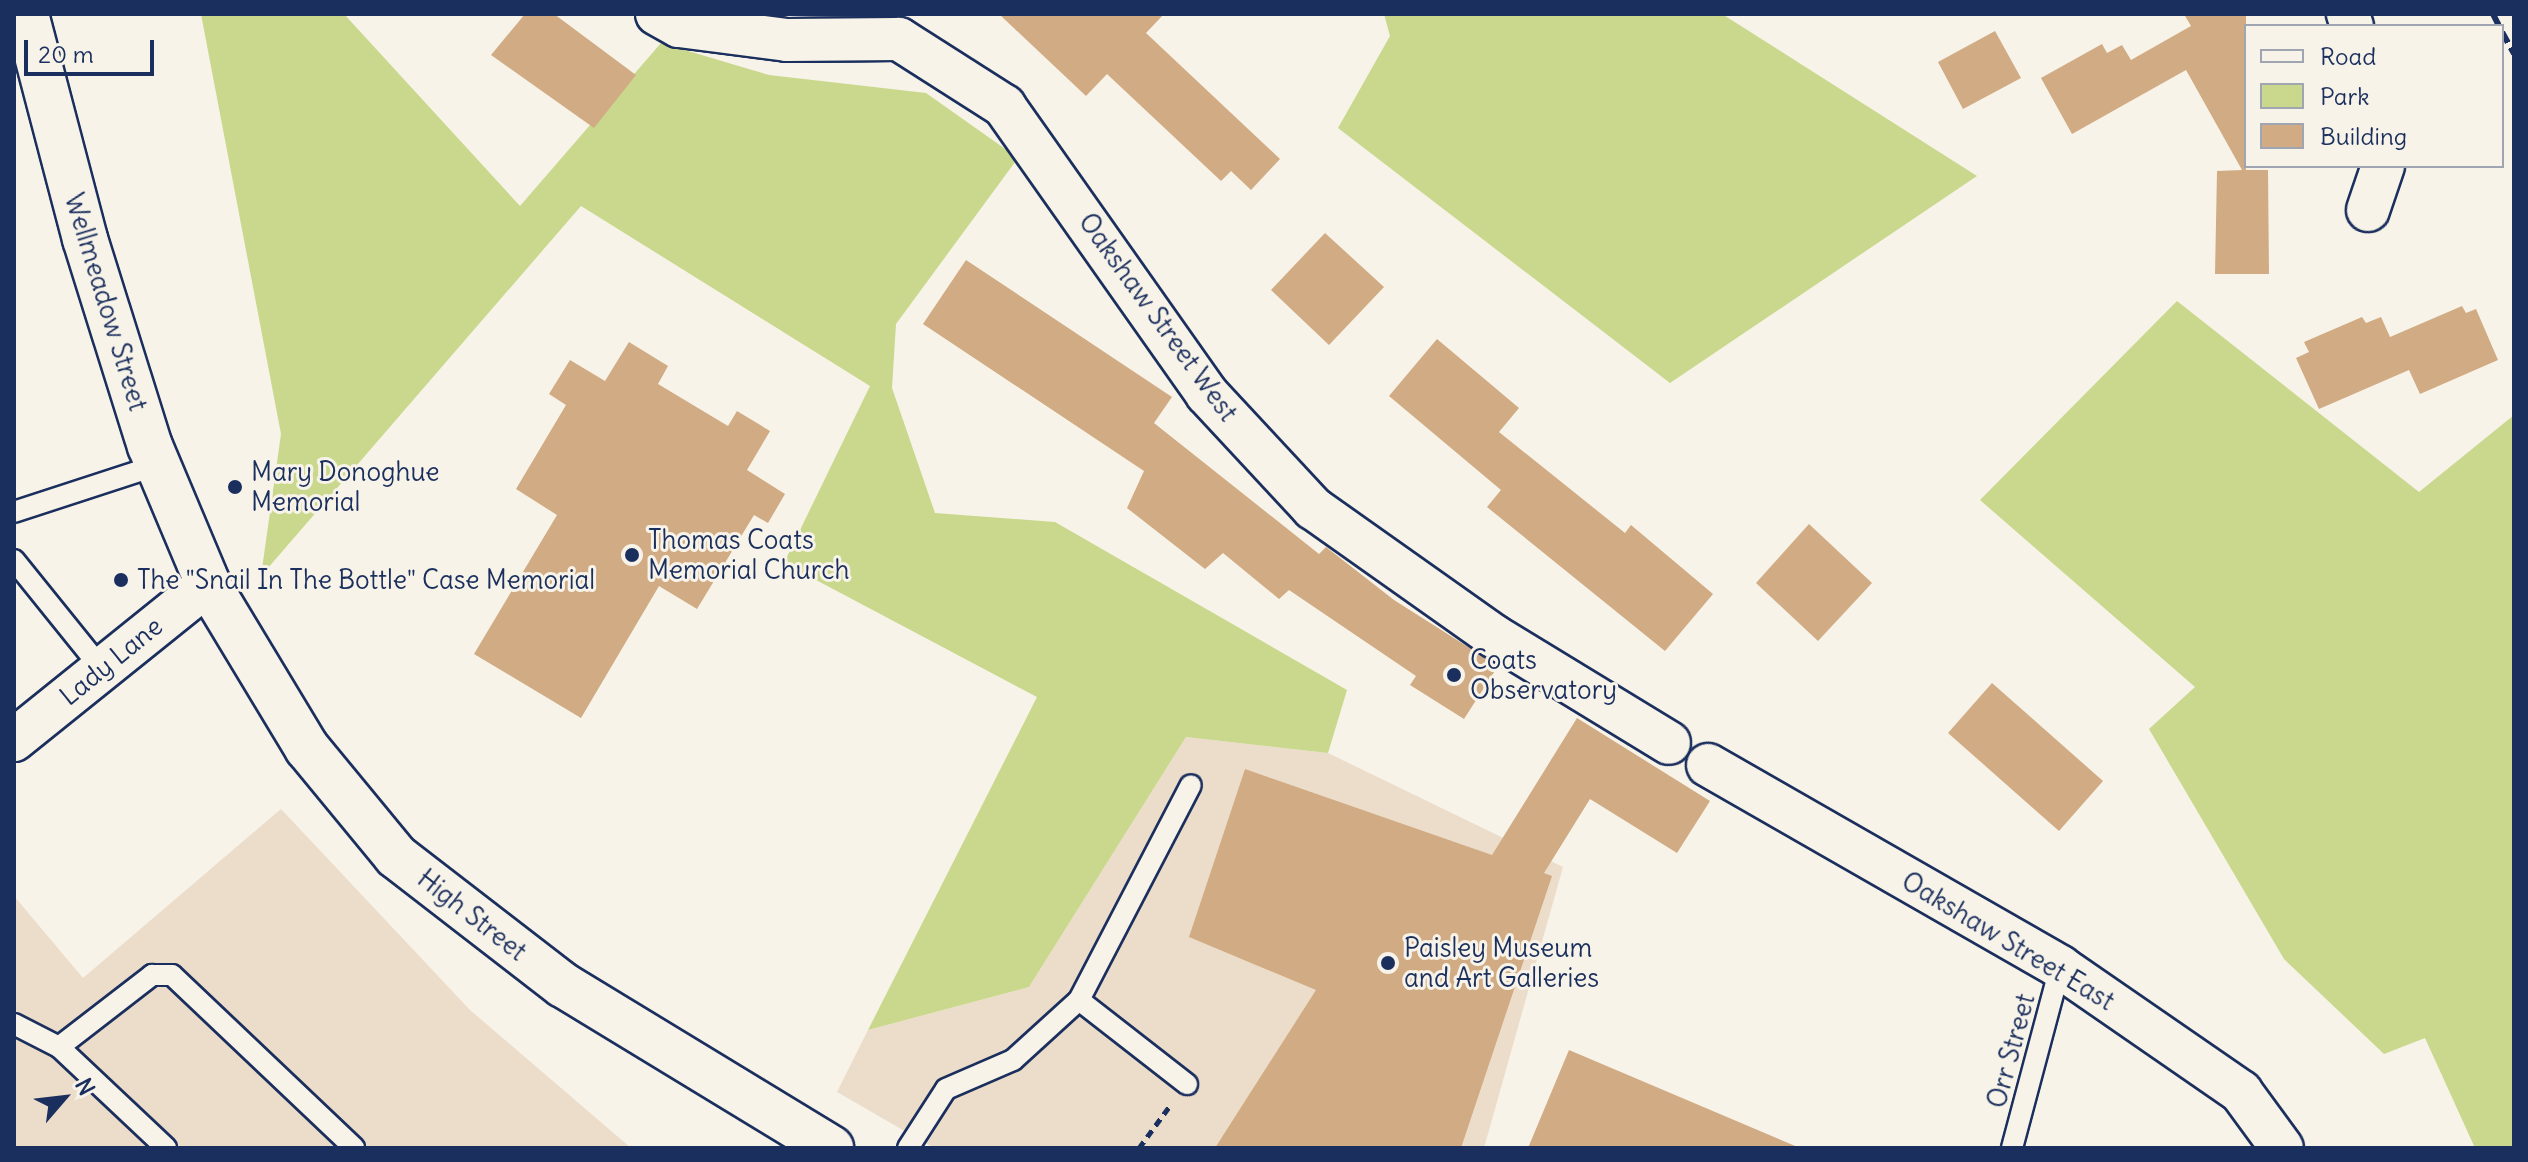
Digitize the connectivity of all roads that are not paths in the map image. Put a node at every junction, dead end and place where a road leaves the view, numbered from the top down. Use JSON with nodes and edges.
{"nodes":[{"id":1,"x":26,"y":14,"type":"edge"},
{"id":2,"x":657,"y":14,"type":"edge"},
{"id":3,"x":899,"y":26,"type":"edge"},
{"id":4,"x":2382,"y":168,"type":"edge"},
{"id":5,"x":2368,"y":210,"type":"dead end"},
{"id":6,"x":158,"y":465,"type":"junction"},
{"id":7,"x":14,"y":512,"type":"edge"},
{"id":8,"x":14,"y":560,"type":"edge"},
{"id":9,"x":208,"y":584,"type":"junction"},
{"id":10,"x":102,"y":669,"type":"junction"},
{"id":11,"x":14,"y":740,"type":"edge"},
{"id":12,"x":1669,"y":743,"type":"dead end"},
{"id":13,"x":1708,"y":765,"type":"dead end"},
{"id":14,"x":1191,"y":785,"type":"dead end"},
{"id":15,"x":2060,"y":967,"type":"junction"},
{"id":16,"x":1079,"y":1000,"type":"junction"},
{"id":17,"x":14,"y":1024,"type":"edge"},
{"id":18,"x":59,"y":1047,"type":"junction"},
{"id":19,"x":1187,"y":1084,"type":"road end"},
{"id":20,"x":166,"y":1148,"type":"edge"},
{"id":21,"x":354,"y":1148,"type":"edge"},
{"id":22,"x":831,"y":1148,"type":"edge"},
{"id":23,"x":908,"y":1148,"type":"edge"},
{"id":24,"x":2012,"y":1148,"type":"edge"},
{"id":25,"x":2282,"y":1148,"type":"edge"}],
"edges":[{"from":1,"to":6,"type":"street","name":"Wellmeadow Street"},
{"from":2,"to":3,"type":"street"},
{"from":3,"to":12,"type":"street","name":"Oakshaw Street West"},
{"from":4,"to":5,"type":"street"},
{"from":6,"to":7,"type":"lane"},
{"from":6,"to":9,"type":"street","name":"Wellmeadow Street"},
{"from":8,"to":10,"type":"lane"},
{"from":9,"to":10,"type":"street","name":"Lady Lane"},
{"from":9,"to":22,"type":"street","name":"High Street"},
{"from":10,"to":11,"type":"street","name":"Lady Lane"},
{"from":13,"to":15,"type":"street","name":"Oakshaw Street East"},
{"from":14,"to":16,"type":"lane"},
{"from":15,"to":24,"type":"lane","name":"Orr Street"},
{"from":15,"to":25,"type":"street","name":"Oakshaw Street East"},
{"from":16,"to":19,"type":"lane"},
{"from":16,"to":23,"type":"lane"},
{"from":17,"to":18,"type":"lane"},
{"from":18,"to":20,"type":"lane"},
{"from":18,"to":21,"type":"lane"}]}
